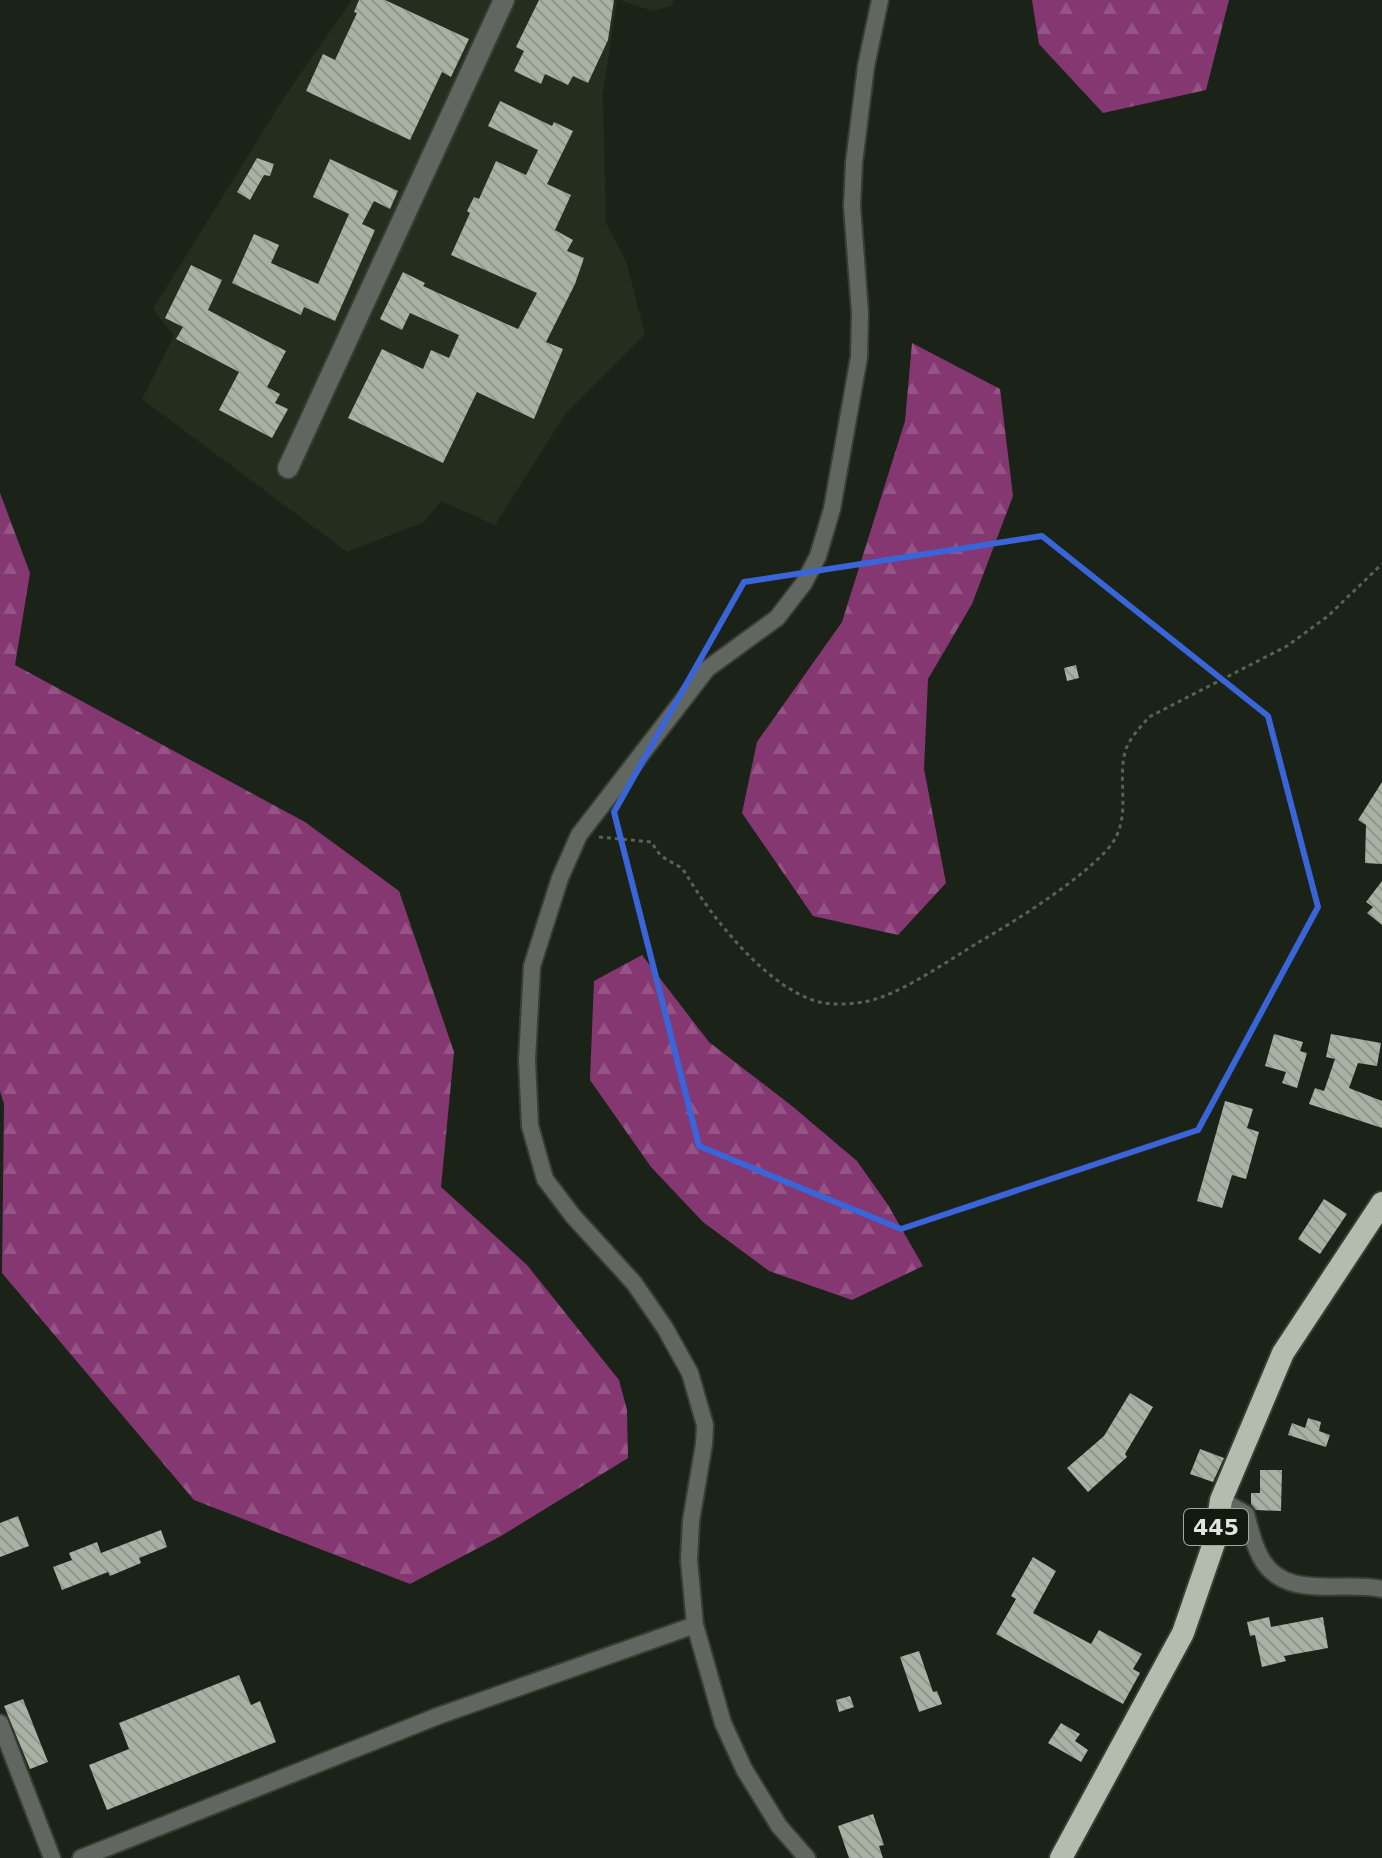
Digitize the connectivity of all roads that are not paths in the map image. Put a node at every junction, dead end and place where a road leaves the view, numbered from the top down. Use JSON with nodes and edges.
{"nodes":[{"id":1,"x":504,"y":0,"type":"edge"},
{"id":2,"x":880,"y":0,"type":"edge"},
{"id":3,"x":288,"y":468,"type":"dead end"},
{"id":4,"x":1382,"y":1203,"type":"edge"},
{"id":5,"x":1221,"y":1500,"type":"junction"},
{"id":6,"x":1382,"y":1589,"type":"edge"},
{"id":7,"x":695,"y":1625,"type":"junction"},
{"id":8,"x":0,"y":1723,"type":"edge"},
{"id":9,"x":52,"y":1858,"type":"edge"},
{"id":10,"x":81,"y":1858,"type":"edge"},
{"id":11,"x":807,"y":1858,"type":"edge"},
{"id":12,"x":1061,"y":1858,"type":"edge"}],
"edges":[{"from":1,"to":3,"type":"street"},
{"from":2,"to":7,"type":"street"},
{"from":4,"to":5,"type":"highway","number":"445"},
{"from":5,"to":6,"type":"street"},
{"from":5,"to":12,"type":"highway","number":"445"},
{"from":7,"to":10,"type":"street"},
{"from":7,"to":11,"type":"street"},
{"from":8,"to":9,"type":"street"}]}
